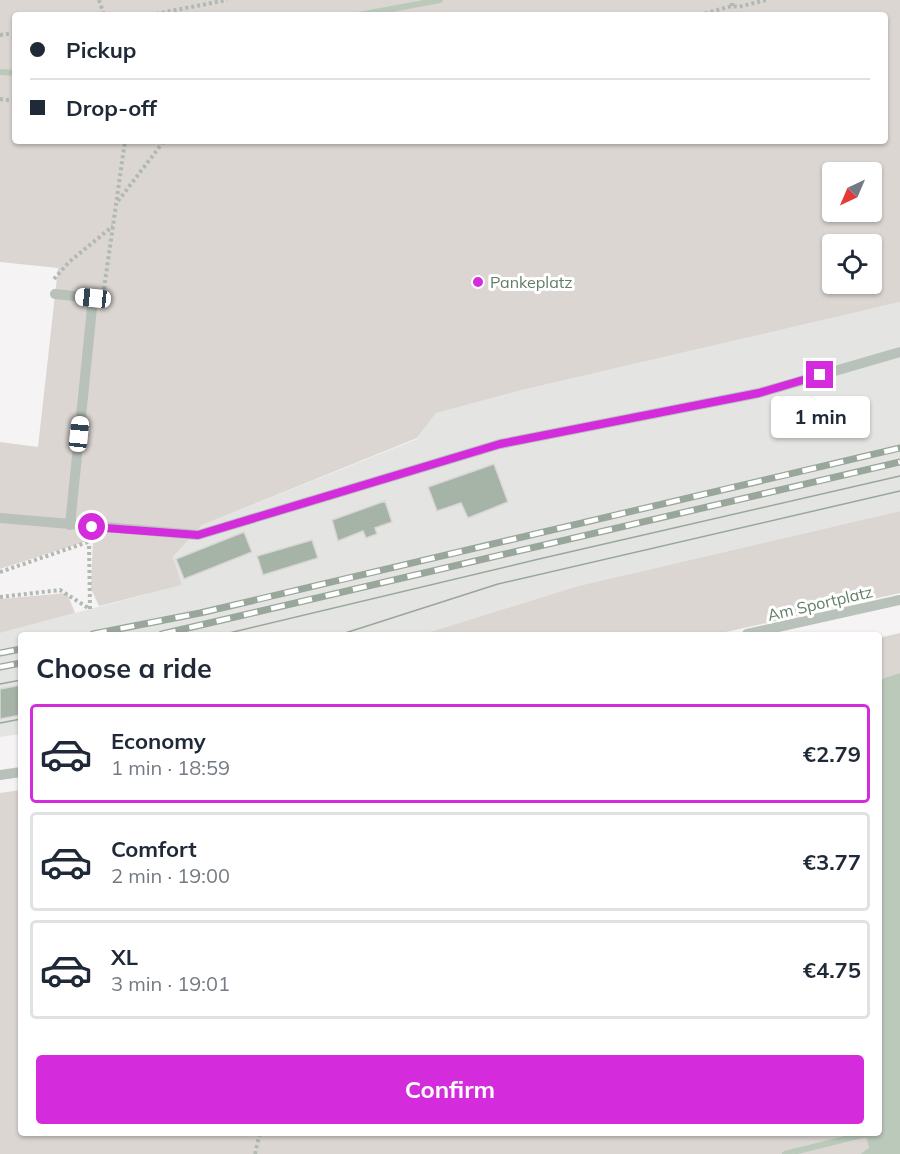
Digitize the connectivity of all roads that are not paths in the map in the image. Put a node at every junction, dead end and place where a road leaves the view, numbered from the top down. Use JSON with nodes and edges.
{"nodes":[{"id":1,"x":52,"y":290,"type":"road end"},
{"id":2,"x":900,"y":352,"type":"edge"},
{"id":3,"x":0,"y":518,"type":"edge"},
{"id":4,"x":70,"y":525,"type":"junction"},
{"id":5,"x":900,"y":600,"type":"edge"},
{"id":6,"x":756,"y":632,"type":"edge"},
{"id":7,"x":18,"y":772,"type":"edge"},
{"id":8,"x":0,"y":775,"type":"edge"}],
"edges":[{"from":1,"to":4,"type":"street"},
{"from":2,"to":4,"type":"street"},
{"from":3,"to":4,"type":"street"},
{"from":5,"to":6,"type":"street","name":"Am Sportplatz"},
{"from":7,"to":8,"type":"street"}]}
